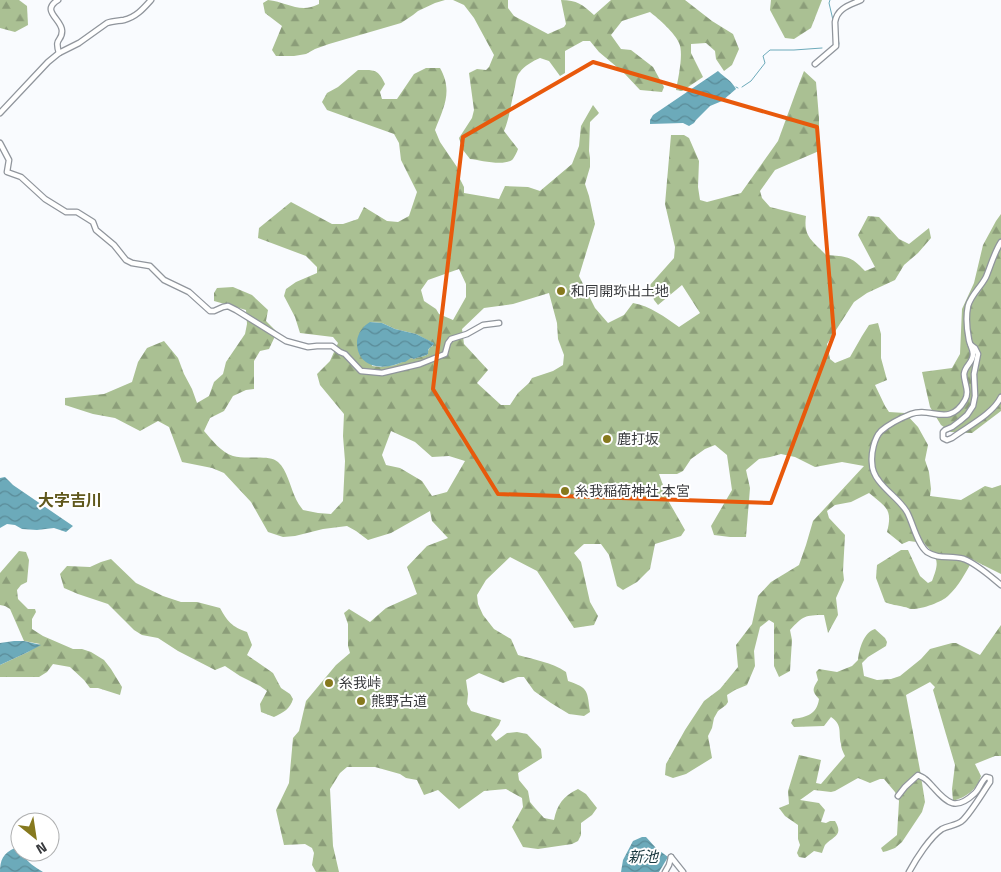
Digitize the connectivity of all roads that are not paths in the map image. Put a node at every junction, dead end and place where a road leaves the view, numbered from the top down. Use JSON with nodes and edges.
{"nodes":[{"id":1,"x":58,"y":0,"type":"edge"},
{"id":2,"x":151,"y":0,"type":"edge"},
{"id":3,"x":861,"y":0,"type":"edge"},
{"id":4,"x":60,"y":53,"type":"junction"},
{"id":5,"x":814,"y":64,"type":"dead end"},
{"id":6,"x":0,"y":113,"type":"edge"},
{"id":7,"x":0,"y":143,"type":"edge"},
{"id":8,"x":1001,"y":242,"type":"edge"},
{"id":9,"x":499,"y":323,"type":"dead end"},
{"id":10,"x":971,"y":345,"type":"junction"},
{"id":11,"x":1001,"y":397,"type":"edge"},
{"id":12,"x":1001,"y":585,"type":"edge"},
{"id":13,"x":898,"y":796,"type":"dead end"},
{"id":14,"x":665,"y":872,"type":"edge"},
{"id":15,"x":683,"y":872,"type":"edge"},
{"id":16,"x":909,"y":872,"type":"edge"}],
"edges":[{"from":1,"to":4,"type":"street"},
{"from":2,"to":4,"type":"street"},
{"from":3,"to":5,"type":"street"},
{"from":4,"to":6,"type":"street"},
{"from":7,"to":9,"type":"street"},
{"from":8,"to":10,"type":"street"},
{"from":10,"to":11,"type":"street"},
{"from":10,"to":12,"type":"street"},
{"from":13,"to":16,"type":"street"},
{"from":14,"to":15,"type":"street"}]}
